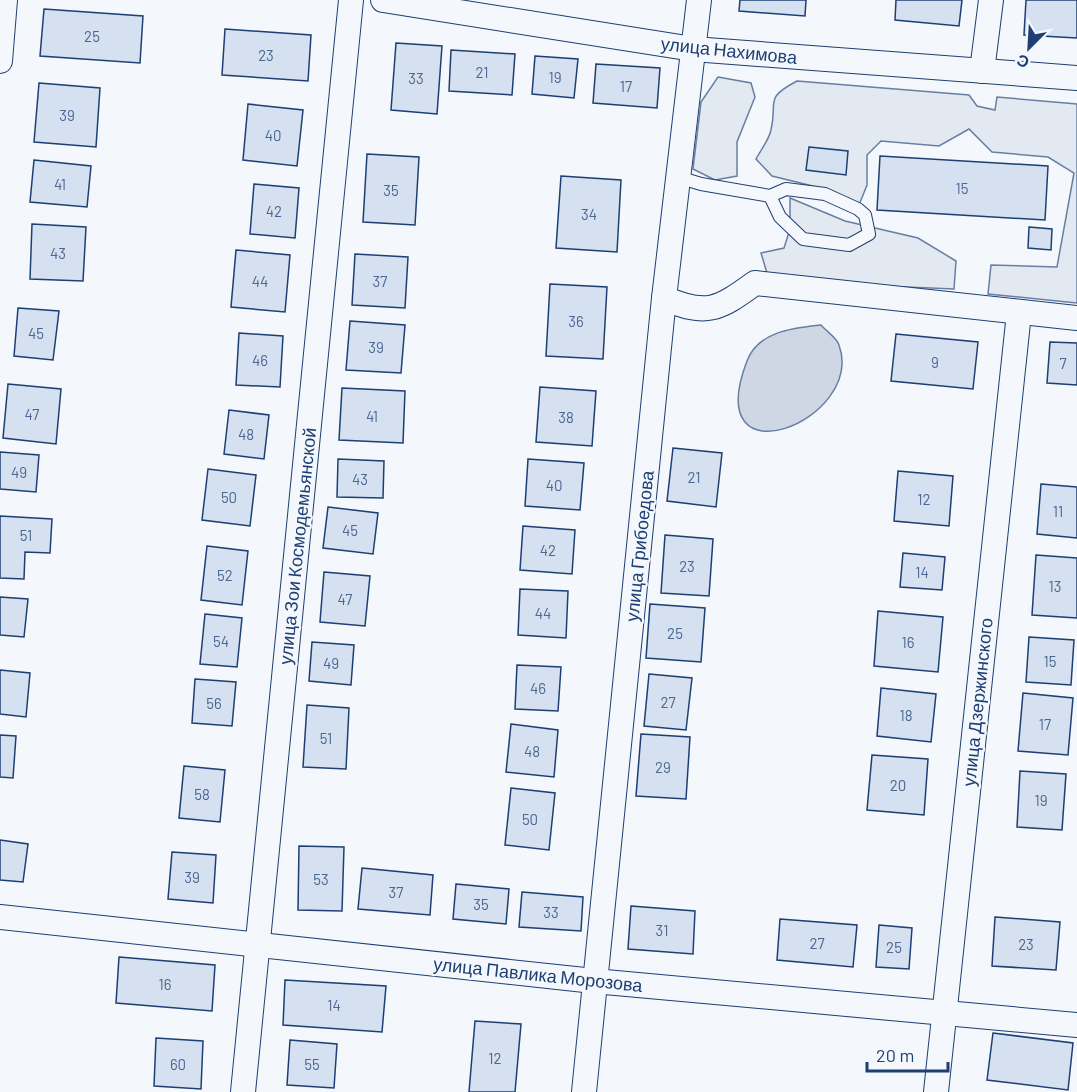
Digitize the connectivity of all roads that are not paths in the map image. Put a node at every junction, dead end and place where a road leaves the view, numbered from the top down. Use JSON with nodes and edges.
{"nodes":[{"id":1,"x":5,"y":0,"type":"edge"},
{"id":2,"x":351,"y":0,"type":"edge"},
{"id":3,"x":383,"y":0,"type":"edge"},
{"id":4,"x":699,"y":0,"type":"edge"},
{"id":5,"x":991,"y":0,"type":"edge"},
{"id":6,"x":693,"y":49,"type":"junction"},
{"id":7,"x":0,"y":61,"type":"edge"},
{"id":8,"x":982,"y":71,"type":"junction"},
{"id":9,"x":1077,"y":78,"type":"edge"},
{"id":10,"x":678,"y":177,"type":"junction"},
{"id":11,"x":770,"y":196,"type":"junction"},
{"id":12,"x":664,"y":298,"type":"junction"},
{"id":13,"x":1019,"y":313,"type":"junction"},
{"id":14,"x":1077,"y":318,"type":"edge"},
{"id":15,"x":0,"y":917,"type":"edge"},
{"id":16,"x":258,"y":945,"type":"junction"},
{"id":17,"x":594,"y":981,"type":"junction"},
{"id":18,"x":943,"y":1013,"type":"junction"},
{"id":19,"x":1077,"y":1025,"type":"edge"},
{"id":20,"x":243,"y":1092,"type":"edge"},
{"id":21,"x":584,"y":1092,"type":"edge"},
{"id":22,"x":936,"y":1092,"type":"edge"}],
"edges":[{"from":1,"to":7,"type":"street"},
{"from":2,"to":16,"type":"street","name":"улица Зои Космодемьянской"},
{"from":3,"to":6,"type":"street","name":"улица Нахимова"},
{"from":4,"to":6,"type":"street","name":"улица Грибоедова"},
{"from":5,"to":8,"type":"street"},
{"from":6,"to":8,"type":"street","name":"улица Нахимова"},
{"from":6,"to":10,"type":"street","name":"улица Грибоедова"},
{"from":8,"to":9,"type":"street","name":"улица Нахимова"},
{"from":10,"to":11,"type":"lane"},
{"from":10,"to":12,"type":"street","name":"улица Грибоедова"},
{"from":11,"to":11,"type":"lane"},
{"from":12,"to":13,"type":"street"},
{"from":12,"to":17,"type":"street","name":"улица Грибоедова"},
{"from":13,"to":14,"type":"street"},
{"from":13,"to":18,"type":"street","name":"улица Дзержинского"},
{"from":15,"to":16,"type":"street","name":"улица Павлика Морозова"},
{"from":16,"to":17,"type":"street","name":"улица Павлика Морозова"},
{"from":16,"to":20,"type":"street","name":"улица Зои Космодемьянской"},
{"from":17,"to":18,"type":"street","name":"улица Павлика Морозова"},
{"from":17,"to":21,"type":"street","name":"улица Грибоедова"},
{"from":18,"to":19,"type":"street","name":"улица Павлика Морозова"},
{"from":18,"to":22,"type":"street","name":"улица Дзержинского"}]}
